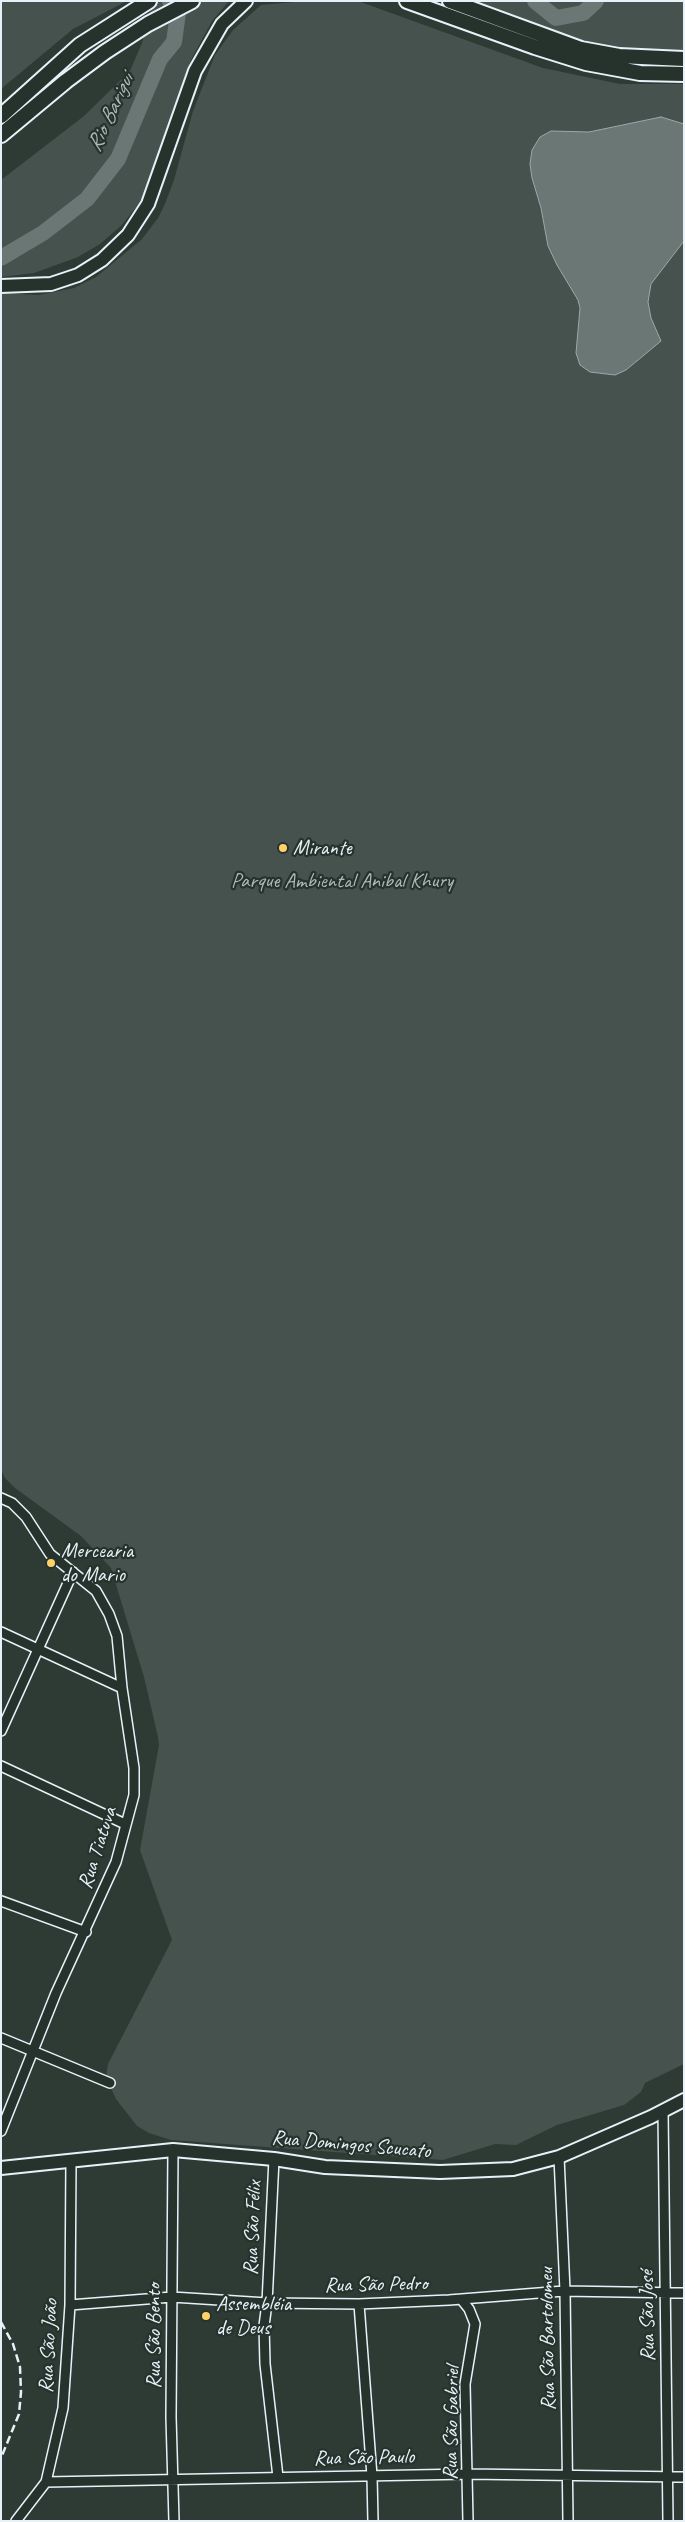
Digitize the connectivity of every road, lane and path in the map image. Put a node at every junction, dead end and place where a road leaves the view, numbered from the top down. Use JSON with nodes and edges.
{"nodes":[{"id":1,"x":149,"y":1,"type":"edge"},
{"id":2,"x":192,"y":1,"type":"edge"},
{"id":3,"x":246,"y":1,"type":"edge"},
{"id":4,"x":407,"y":1,"type":"edge"},
{"id":5,"x":450,"y":1,"type":"edge"},
{"id":6,"x":684,"y":59,"type":"edge"},
{"id":7,"x":684,"y":74,"type":"edge"},
{"id":8,"x":1,"y":116,"type":"edge"},
{"id":9,"x":1,"y":135,"type":"edge"},
{"id":10,"x":1,"y":286,"type":"edge"},
{"id":11,"x":1,"y":1498,"type":"edge"},
{"id":12,"x":73,"y":1572,"type":"junction"},
{"id":13,"x":1,"y":1632,"type":"edge"},
{"id":14,"x":40,"y":1648,"type":"junction"},
{"id":15,"x":122,"y":1688,"type":"junction"},
{"id":16,"x":1,"y":1731,"type":"edge"},
{"id":17,"x":1,"y":1766,"type":"edge"},
{"id":18,"x":125,"y":1824,"type":"junction"},
{"id":19,"x":1,"y":1901,"type":"edge"},
{"id":20,"x":86,"y":1932,"type":"junction"},
{"id":21,"x":1,"y":2038,"type":"edge"},
{"id":22,"x":33,"y":2052,"type":"junction"},
{"id":23,"x":110,"y":2082,"type":"dead end"},
{"id":24,"x":684,"y":2100,"type":"edge"},
{"id":25,"x":663,"y":2111,"type":"junction"},
{"id":26,"x":1,"y":2131,"type":"edge"},
{"id":27,"x":173,"y":2150,"type":"junction"},
{"id":28,"x":559,"y":2157,"type":"junction"},
{"id":29,"x":274,"y":2159,"type":"junction"},
{"id":30,"x":71,"y":2162,"type":"junction"},
{"id":31,"x":1,"y":2168,"type":"edge"},
{"id":32,"x":564,"y":2291,"type":"junction"},
{"id":33,"x":684,"y":2293,"type":"edge"},
{"id":34,"x":664,"y":2294,"type":"junction"},
{"id":35,"x":172,"y":2297,"type":"junction"},
{"id":36,"x":461,"y":2299,"type":"junction"},
{"id":37,"x":267,"y":2303,"type":"junction"},
{"id":38,"x":359,"y":2304,"type":"junction"},
{"id":39,"x":70,"y":2305,"type":"junction"},
{"id":40,"x":468,"y":2474,"type":"junction"},
{"id":41,"x":568,"y":2474,"type":"junction"},
{"id":42,"x":372,"y":2476,"type":"junction"},
{"id":43,"x":278,"y":2477,"type":"junction"},
{"id":44,"x":684,"y":2477,"type":"edge"},
{"id":45,"x":668,"y":2478,"type":"junction"},
{"id":46,"x":174,"y":2481,"type":"junction"},
{"id":47,"x":46,"y":2482,"type":"junction"},
{"id":48,"x":16,"y":2521,"type":"edge"},
{"id":49,"x":174,"y":2521,"type":"edge"},
{"id":50,"x":373,"y":2521,"type":"edge"},
{"id":51,"x":468,"y":2521,"type":"edge"},
{"id":52,"x":568,"y":2521,"type":"edge"},
{"id":53,"x":668,"y":2521,"type":"edge"}],
"edges":[{"from":1,"to":8,"type":"main road"},
{"from":2,"to":9,"type":"main road"},
{"from":3,"to":10,"type":"main road"},
{"from":4,"to":7,"type":"main road"},
{"from":5,"to":6,"type":"main road"},
{"from":11,"to":12,"type":"street","name":"Rua Tiatuva"},
{"from":12,"to":14,"type":"street"},
{"from":12,"to":15,"type":"street","name":"Rua Tiatuva"},
{"from":13,"to":14,"type":"street"},
{"from":14,"to":15,"type":"street"},
{"from":14,"to":16,"type":"street"},
{"from":15,"to":18,"type":"street","name":"Rua Tiatuva"},
{"from":17,"to":18,"type":"street"},
{"from":18,"to":20,"type":"street","name":"Rua Tiatuva"},
{"from":19,"to":20,"type":"street"},
{"from":20,"to":22,"type":"street","name":"Rua Tiatuva"},
{"from":21,"to":22,"type":"street"},
{"from":22,"to":23,"type":"street"},
{"from":22,"to":26,"type":"street","name":"Rua Tiatuva"},
{"from":24,"to":25,"type":"main road","name":"Rua Domingos Scucato"},
{"from":25,"to":28,"type":"main road","name":"Rua Domingos Scucato"},
{"from":25,"to":34,"type":"street","name":"Rua São José"},
{"from":27,"to":29,"type":"main road","name":"Rua Domingos Scucato"},
{"from":27,"to":30,"type":"main road","name":"Rua Domingos Scucato"},
{"from":27,"to":35,"type":"street","name":"Rua São Bento"},
{"from":28,"to":29,"type":"main road","name":"Rua Domingos Scucato"},
{"from":28,"to":32,"type":"street","name":"Rua São Bartolomeu"},
{"from":29,"to":37,"type":"street","name":"Rua São Félix"},
{"from":30,"to":31,"type":"main road","name":"Rua Domingos Scucato"},
{"from":30,"to":39,"type":"street","name":"Rua São João"},
{"from":32,"to":34,"type":"street","name":"Rua São Pedro"},
{"from":32,"to":36,"type":"street","name":"Rua São Pedro"},
{"from":32,"to":41,"type":"street","name":"Rua São Bartolomeu"},
{"from":33,"to":34,"type":"street","name":"Rua São Pedro"},
{"from":34,"to":45,"type":"street","name":"Rua São José"},
{"from":35,"to":37,"type":"street","name":"Rua São Pedro"},
{"from":35,"to":39,"type":"street","name":"Rua São Pedro"},
{"from":35,"to":46,"type":"street","name":"Rua São Bento"},
{"from":36,"to":38,"type":"street","name":"Rua São Pedro"},
{"from":36,"to":40,"type":"street","name":"Rua São Gabriel"},
{"from":37,"to":38,"type":"street","name":"Rua São Pedro"},
{"from":37,"to":43,"type":"street","name":"Rua São Félix"},
{"from":38,"to":42,"type":"street"},
{"from":39,"to":47,"type":"street","name":"Rua São João"},
{"from":40,"to":41,"type":"street","name":"Rua São Paulo"},
{"from":40,"to":42,"type":"street","name":"Rua São Paulo"},
{"from":40,"to":51,"type":"street","name":"Rua São Gabriel"},
{"from":41,"to":45,"type":"street","name":"Rua São Paulo"},
{"from":41,"to":52,"type":"street","name":"Rua São Bartolomeu"},
{"from":42,"to":43,"type":"street","name":"Rua São Paulo"},
{"from":42,"to":50,"type":"street"},
{"from":43,"to":46,"type":"street","name":"Rua São Paulo"},
{"from":44,"to":45,"type":"street","name":"Rua São Paulo"},
{"from":45,"to":53,"type":"street","name":"Rua São José"},
{"from":46,"to":47,"type":"street","name":"Rua São Paulo"},
{"from":46,"to":49,"type":"street","name":"Rua São Bento"},
{"from":47,"to":48,"type":"street","name":"Rua São João"}]}
